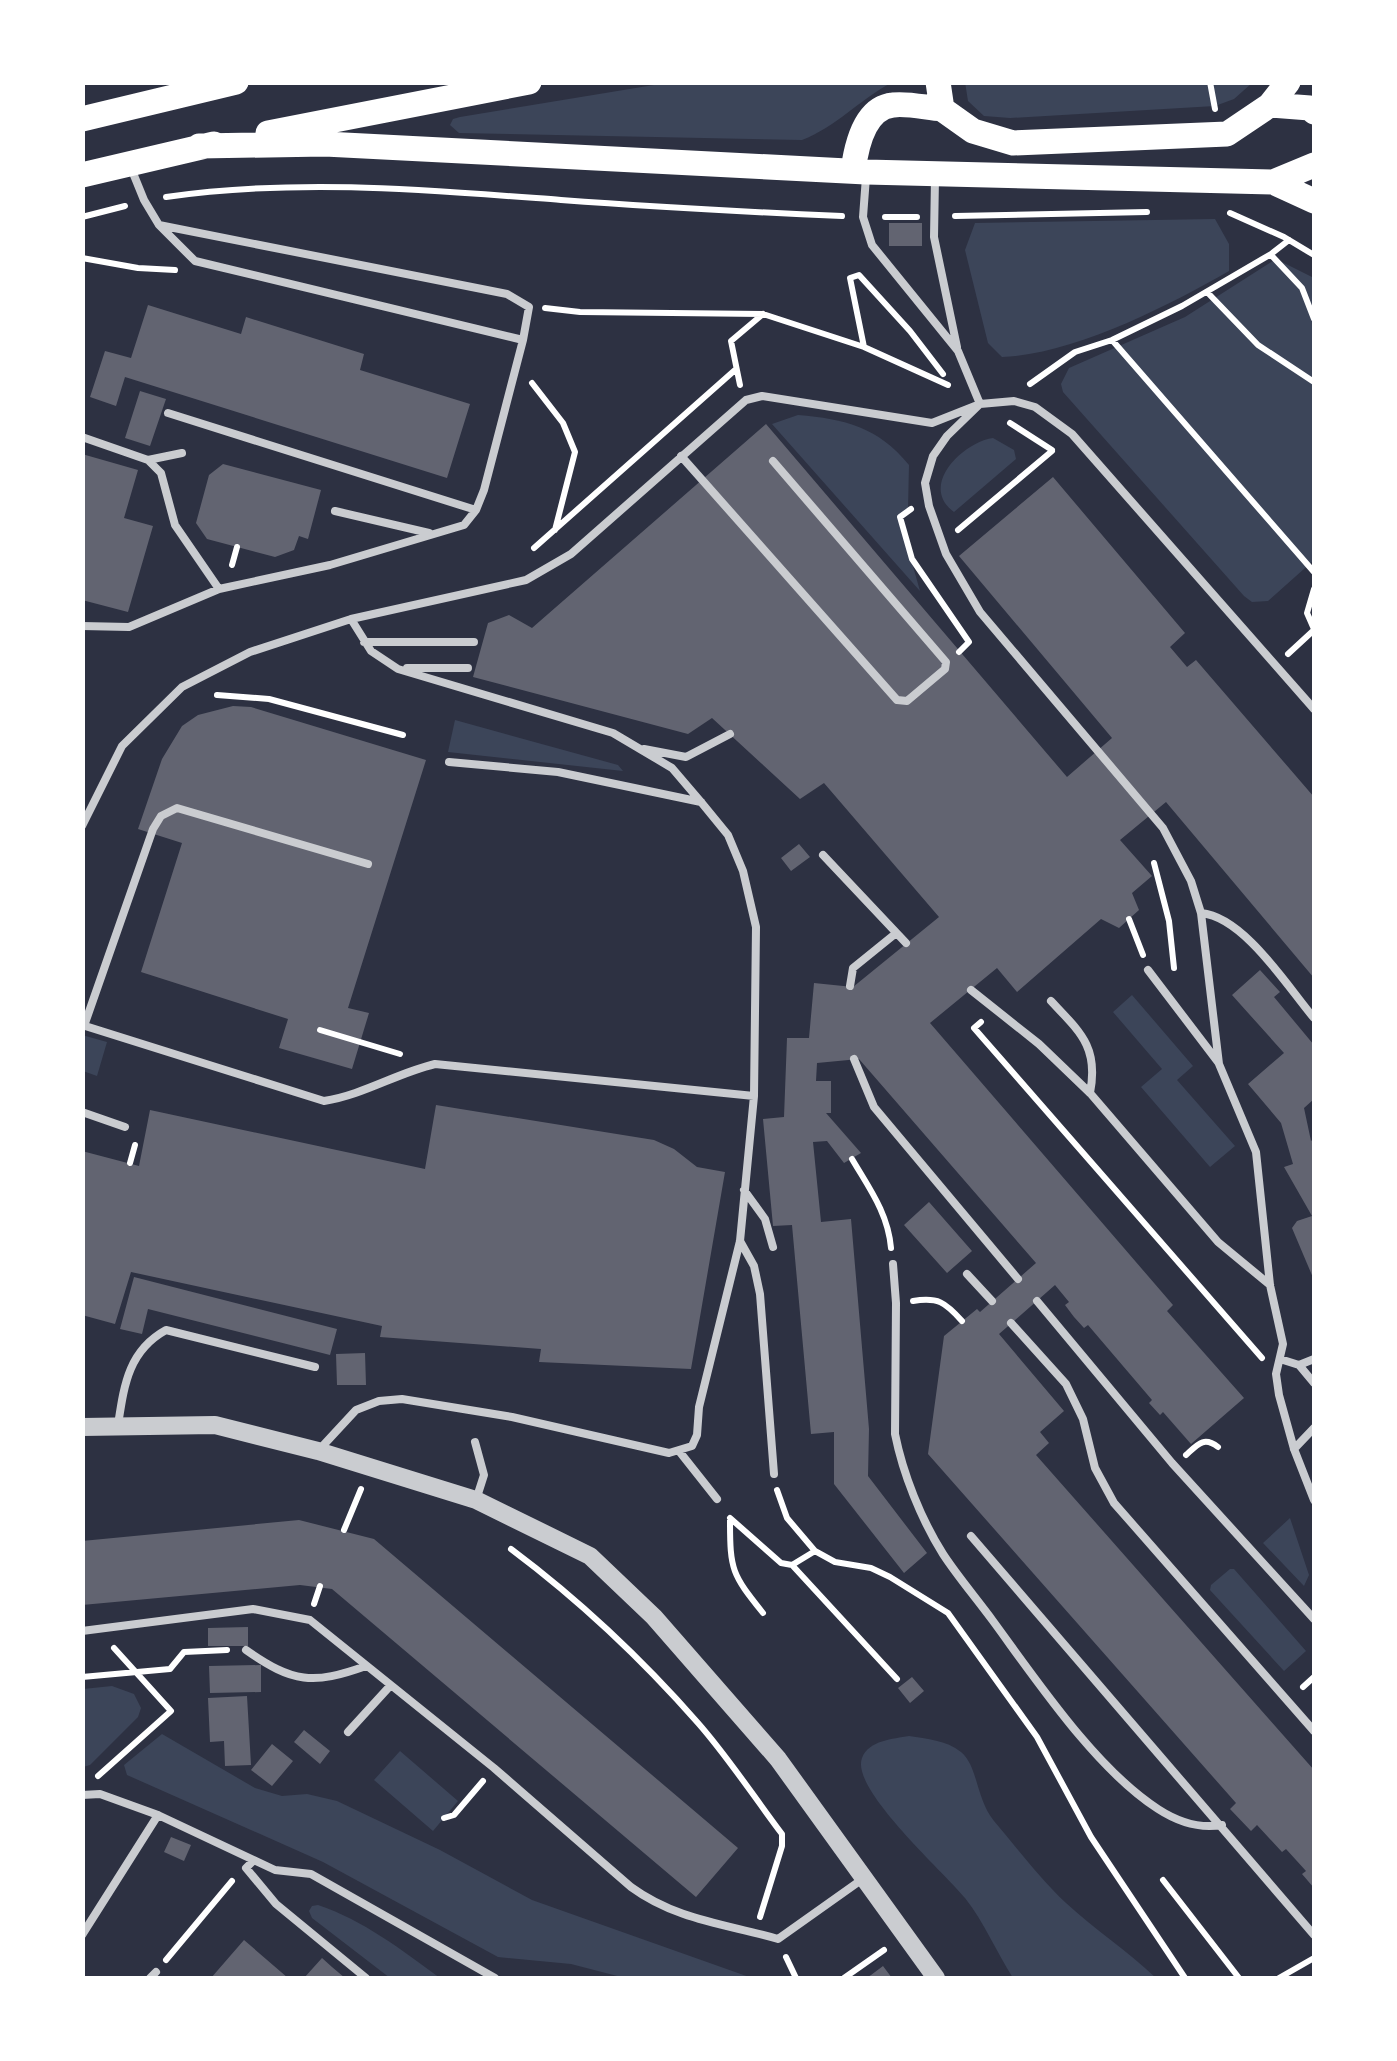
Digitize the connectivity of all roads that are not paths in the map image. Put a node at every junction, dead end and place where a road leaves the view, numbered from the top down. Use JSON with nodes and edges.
{"nodes":[{"id":1,"x":236,"y":82,"type":"edge"},
{"id":2,"x":529,"y":82,"type":"edge"},
{"id":3,"x":938,"y":82,"type":"edge"},
{"id":4,"x":1288,"y":82,"type":"edge"},
{"id":5,"x":183,"y":88,"type":"edge"},
{"id":6,"x":1270,"y":105,"type":"junction"},
{"id":7,"x":942,"y":109,"type":"junction"},
{"id":8,"x":1314,"y":112,"type":"edge"},
{"id":9,"x":82,"y":120,"type":"edge"},
{"id":10,"x":199,"y":146,"type":"junction"},
{"id":11,"x":129,"y":164,"type":"junction"},
{"id":12,"x":1314,"y":165,"type":"edge"},
{"id":13,"x":860,"y":171,"type":"junction"},
{"id":14,"x":935,"y":173,"type":"junction"},
{"id":15,"x":82,"y":175,"type":"edge"},
{"id":16,"x":1273,"y":182,"type":"junction"},
{"id":17,"x":1314,"y":201,"type":"edge"},
{"id":18,"x":159,"y":224,"type":"junction"},
{"id":19,"x":524,"y":340,"type":"junction"},
{"id":20,"x":958,"y":351,"type":"junction"},
{"id":21,"x":980,"y":404,"type":"junction"},
{"id":22,"x":168,"y":413,"type":"dead end"},
{"id":23,"x":82,"y":437,"type":"edge"},
{"id":24,"x":182,"y":453,"type":"dead end"},
{"id":25,"x":680,"y":456,"type":"junction"},
{"id":26,"x":148,"y":460,"type":"junction"},
{"id":27,"x":773,"y":461,"type":"dead end"},
{"id":28,"x":476,"y":510,"type":"junction"},
{"id":29,"x":335,"y":511,"type":"dead end"},
{"id":30,"x":434,"y":534,"type":"junction"},
{"id":31,"x":219,"y":589,"type":"junction"},
{"id":32,"x":351,"y":619,"type":"junction"},
{"id":33,"x":82,"y":626,"type":"edge"},
{"id":34,"x":364,"y":642,"type":"junction"},
{"id":35,"x":474,"y":642,"type":"dead end"},
{"id":36,"x":398,"y":668,"type":"junction"},
{"id":37,"x":468,"y":668,"type":"dead end"},
{"id":38,"x":1314,"y":709,"type":"edge"},
{"id":39,"x":730,"y":734,"type":"dead end"},
{"id":40,"x":640,"y":748,"type":"junction"},
{"id":41,"x":449,"y":762,"type":"dead end"},
{"id":42,"x":701,"y":802,"type":"junction"},
{"id":43,"x":82,"y":826,"type":"edge"},
{"id":44,"x":824,"y":855,"type":"dead end"},
{"id":45,"x":368,"y":864,"type":"dead end"},
{"id":46,"x":1201,"y":913,"type":"junction"},
{"id":47,"x":896,"y":934,"type":"junction"},
{"id":48,"x":906,"y":943,"type":"dead end"},
{"id":49,"x":1148,"y":970,"type":"road end"},
{"id":50,"x":850,"y":986,"type":"dead end"},
{"id":51,"x":971,"y":990,"type":"dead end"},
{"id":52,"x":1051,"y":1002,"type":"dead end"},
{"id":53,"x":1314,"y":1018,"type":"edge"},
{"id":54,"x":83,"y":1026,"type":"edge"},
{"id":55,"x":854,"y":1059,"type":"dead end"},
{"id":56,"x":1220,"y":1064,"type":"junction"},
{"id":57,"x":1090,"y":1093,"type":"junction"},
{"id":58,"x":754,"y":1096,"type":"junction"},
{"id":59,"x":82,"y":1112,"type":"edge"},
{"id":60,"x":125,"y":1127,"type":"dead end"},
{"id":61,"x":744,"y":1190,"type":"junction"},
{"id":62,"x":740,"y":1241,"type":"junction"},
{"id":63,"x":773,"y":1247,"type":"dead end"},
{"id":64,"x":893,"y":1264,"type":"road end"},
{"id":65,"x":968,"y":1274,"type":"dead end"},
{"id":66,"x":1018,"y":1279,"type":"dead end"},
{"id":67,"x":1270,"y":1285,"type":"junction"},
{"id":68,"x":992,"y":1302,"type":"dead end"},
{"id":69,"x":1037,"y":1302,"type":"dead end"},
{"id":70,"x":1011,"y":1323,"type":"dead end"},
{"id":71,"x":1280,"y":1359,"type":"junction"},
{"id":72,"x":1314,"y":1359,"type":"edge"},
{"id":73,"x":1299,"y":1366,"type":"junction"},
{"id":74,"x":316,"y":1367,"type":"dead end"},
{"id":75,"x":1314,"y":1383,"type":"edge"},
{"id":76,"x":118,"y":1425,"type":"junction"},
{"id":77,"x":82,"y":1427,"type":"edge"},
{"id":78,"x":1314,"y":1428,"type":"edge"},
{"id":79,"x":475,"y":1442,"type":"dead end"},
{"id":80,"x":1294,"y":1450,"type":"junction"},
{"id":81,"x":318,"y":1451,"type":"junction"},
{"id":82,"x":679,"y":1451,"type":"junction"},
{"id":83,"x":774,"y":1474,"type":"road end"},
{"id":84,"x":476,"y":1500,"type":"junction"},
{"id":85,"x":717,"y":1500,"type":"road end"},
{"id":86,"x":1314,"y":1500,"type":"edge"},
{"id":87,"x":972,"y":1536,"type":"dead end"},
{"id":88,"x":1314,"y":1619,"type":"edge"},
{"id":89,"x":82,"y":1631,"type":"edge"},
{"id":90,"x":246,"y":1650,"type":"road end"},
{"id":91,"x":366,"y":1666,"type":"junction"},
{"id":92,"x":390,"y":1686,"type":"junction"},
{"id":93,"x":1314,"y":1731,"type":"edge"},
{"id":94,"x":348,"y":1732,"type":"dead end"},
{"id":95,"x":82,"y":1795,"type":"edge"},
{"id":96,"x":158,"y":1815,"type":"junction"},
{"id":97,"x":1222,"y":1825,"type":"junction"},
{"id":98,"x":250,"y":1864,"type":"junction"},
{"id":99,"x":864,"y":1878,"type":"junction"},
{"id":100,"x":1314,"y":1935,"type":"edge"},
{"id":101,"x":82,"y":1936,"type":"edge"},
{"id":102,"x":366,"y":1978,"type":"edge"},
{"id":103,"x":494,"y":1978,"type":"edge"},
{"id":104,"x":936,"y":1978,"type":"edge"}],
"edges":[{"from":1,"to":5,"type":"main road"},
{"from":2,"to":10,"type":"main road"},
{"from":3,"to":7,"type":"main road"},
{"from":4,"to":6,"type":"main road"},
{"from":5,"to":9,"type":"main road"},
{"from":6,"to":7,"type":"main road"},
{"from":6,"to":8,"type":"main road"},
{"from":7,"to":13,"type":"main road"},
{"from":10,"to":11,"type":"main road"},
{"from":10,"to":13,"type":"main road"},
{"from":11,"to":15,"type":"main road"},
{"from":11,"to":18,"type":"lane"},
{"from":12,"to":16,"type":"main road"},
{"from":13,"to":14,"type":"main road"},
{"from":13,"to":20,"type":"lane"},
{"from":14,"to":16,"type":"main road"},
{"from":14,"to":20,"type":"lane"},
{"from":16,"to":17,"type":"main road"},
{"from":18,"to":19,"type":"lane"},
{"from":18,"to":19,"type":"lane"},
{"from":19,"to":28,"type":"lane"},
{"from":20,"to":21,"type":"lane"},
{"from":21,"to":25,"type":"lane"},
{"from":21,"to":38,"type":"lane"},
{"from":21,"to":46,"type":"lane"},
{"from":22,"to":28,"type":"lane"},
{"from":23,"to":26,"type":"lane"},
{"from":24,"to":26,"type":"lane"},
{"from":25,"to":27,"type":"lane"},
{"from":25,"to":32,"type":"lane"},
{"from":26,"to":31,"type":"lane"},
{"from":28,"to":30,"type":"lane"},
{"from":29,"to":30,"type":"lane"},
{"from":30,"to":31,"type":"lane"},
{"from":31,"to":33,"type":"lane"},
{"from":32,"to":34,"type":"lane"},
{"from":32,"to":43,"type":"lane"},
{"from":34,"to":35,"type":"lane"},
{"from":34,"to":36,"type":"lane"},
{"from":36,"to":37,"type":"lane"},
{"from":36,"to":40,"type":"lane"},
{"from":39,"to":40,"type":"lane"},
{"from":40,"to":42,"type":"lane"},
{"from":41,"to":42,"type":"lane"},
{"from":42,"to":58,"type":"lane"},
{"from":44,"to":47,"type":"lane"},
{"from":45,"to":54,"type":"lane"},
{"from":46,"to":53,"type":"lane"},
{"from":46,"to":56,"type":"lane"},
{"from":47,"to":48,"type":"lane"},
{"from":47,"to":50,"type":"lane"},
{"from":49,"to":56,"type":"lane"},
{"from":51,"to":57,"type":"lane"},
{"from":52,"to":57,"type":"lane"},
{"from":54,"to":58,"type":"lane"},
{"from":55,"to":66,"type":"lane"},
{"from":56,"to":67,"type":"lane"},
{"from":57,"to":67,"type":"lane"},
{"from":58,"to":61,"type":"lane"},
{"from":59,"to":60,"type":"lane"},
{"from":61,"to":62,"type":"lane"},
{"from":61,"to":63,"type":"lane"},
{"from":62,"to":82,"type":"lane"},
{"from":62,"to":83,"type":"lane"},
{"from":64,"to":97,"type":"lane"},
{"from":65,"to":68,"type":"lane"},
{"from":67,"to":71,"type":"lane"},
{"from":69,"to":88,"type":"lane"},
{"from":70,"to":93,"type":"lane"},
{"from":71,"to":73,"type":"lane"},
{"from":71,"to":80,"type":"lane"},
{"from":72,"to":73,"type":"lane"},
{"from":73,"to":75,"type":"lane"},
{"from":74,"to":76,"type":"lane"},
{"from":76,"to":77,"type":"street"},
{"from":76,"to":81,"type":"street"},
{"from":78,"to":80,"type":"lane"},
{"from":79,"to":84,"type":"lane"},
{"from":80,"to":86,"type":"lane"},
{"from":81,"to":82,"type":"lane"},
{"from":81,"to":84,"type":"street"},
{"from":82,"to":85,"type":"lane"},
{"from":84,"to":99,"type":"street"},
{"from":87,"to":97,"type":"lane"},
{"from":89,"to":91,"type":"lane"},
{"from":90,"to":91,"type":"lane"},
{"from":91,"to":92,"type":"lane"},
{"from":92,"to":94,"type":"lane"},
{"from":92,"to":99,"type":"lane"},
{"from":95,"to":96,"type":"lane"},
{"from":96,"to":98,"type":"lane"},
{"from":96,"to":101,"type":"lane"},
{"from":97,"to":100,"type":"lane"},
{"from":98,"to":102,"type":"lane"},
{"from":98,"to":103,"type":"lane"},
{"from":99,"to":104,"type":"street"}]}
